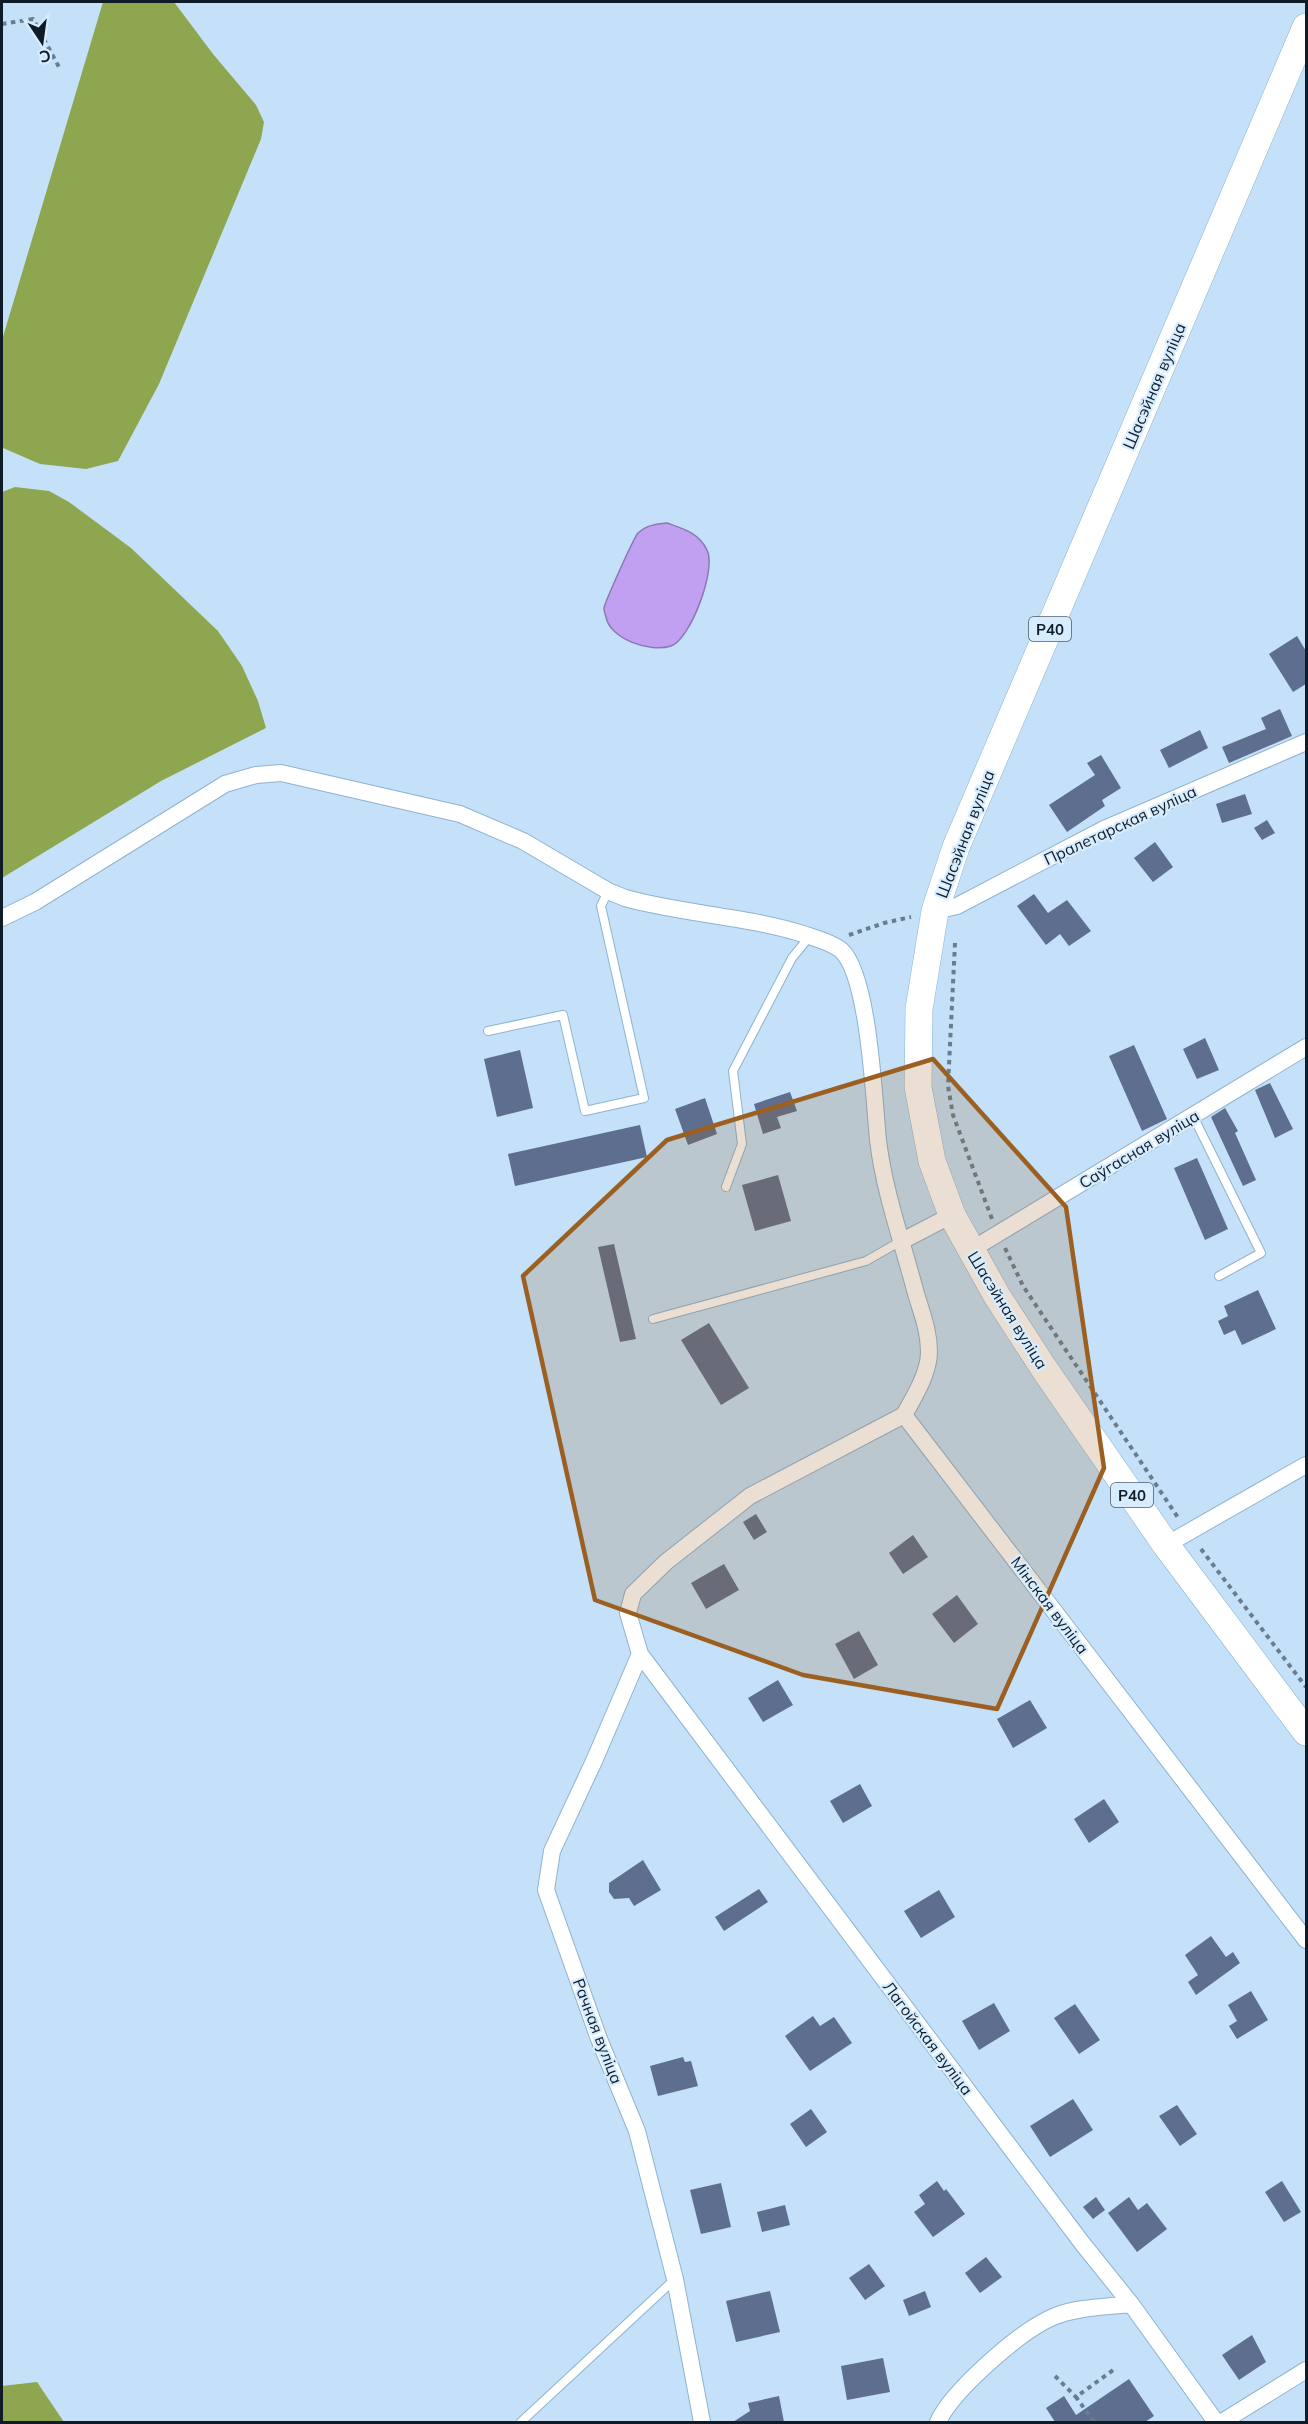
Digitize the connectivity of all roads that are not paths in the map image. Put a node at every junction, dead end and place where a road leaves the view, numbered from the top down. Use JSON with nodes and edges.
{"nodes":[{"id":1,"x":1306,"y":27,"type":"edge"},
{"id":2,"x":1306,"y":742,"type":"edge"},
{"id":3,"x":608,"y":891,"type":"junction"},
{"id":4,"x":935,"y":911,"type":"junction"},
{"id":5,"x":2,"y":918,"type":"edge"},
{"id":6,"x":811,"y":936,"type":"junction"},
{"id":7,"x":488,"y":1031,"type":"dead end"},
{"id":8,"x":1306,"y":1047,"type":"edge"},
{"id":9,"x":1193,"y":1116,"type":"junction"},
{"id":10,"x":726,"y":1187,"type":"dead end"},
{"id":11,"x":952,"y":1215,"type":"junction"},
{"id":12,"x":902,"y":1241,"type":"junction"},
{"id":13,"x":971,"y":1250,"type":"junction"},
{"id":14,"x":1219,"y":1276,"type":"dead end"},
{"id":15,"x":652,"y":1319,"type":"dead end"},
{"id":16,"x":904,"y":1415,"type":"junction"},
{"id":17,"x":1306,"y":1465,"type":"edge"},
{"id":18,"x":1177,"y":1539,"type":"junction"},
{"id":19,"x":640,"y":1654,"type":"junction"},
{"id":20,"x":1306,"y":1732,"type":"edge"},
{"id":21,"x":1306,"y":1940,"type":"edge"},
{"id":22,"x":675,"y":2279,"type":"junction"},
{"id":23,"x":1131,"y":2304,"type":"junction"},
{"id":24,"x":1306,"y":2370,"type":"edge"},
{"id":25,"x":521,"y":2422,"type":"edge"},
{"id":26,"x":702,"y":2422,"type":"edge"},
{"id":27,"x":938,"y":2422,"type":"edge"},
{"id":28,"x":1216,"y":2422,"type":"edge"},
{"id":29,"x":1222,"y":2422,"type":"edge"}],
"edges":[{"from":1,"to":4,"type":"main road","name":"Шасэйная вуліца","number":"Р40"},
{"from":2,"to":4,"type":"street","name":"Пралетарская вуліца"},
{"from":3,"to":5,"type":"street"},
{"from":3,"to":6,"type":"street"},
{"from":3,"to":7,"type":"lane"},
{"from":4,"to":11,"type":"main road","name":"Шасэйная вуліца","number":"Р40"},
{"from":6,"to":10,"type":"lane"},
{"from":6,"to":12,"type":"street"},
{"from":8,"to":9,"type":"street","name":"Саўгасная вуліца"},
{"from":9,"to":13,"type":"street","name":"Саўгасная вуліца"},
{"from":9,"to":14,"type":"lane"},
{"from":11,"to":12,"type":"street"},
{"from":11,"to":13,"type":"main road","name":"Шасэйная вуліца","number":"Р40"},
{"from":12,"to":15,"type":"lane"},
{"from":12,"to":16,"type":"street"},
{"from":13,"to":18,"type":"main road","name":"Шасэйная вуліца","number":"Р40"},
{"from":16,"to":19,"type":"street"},
{"from":16,"to":21,"type":"street","name":"Мінская вуліца"},
{"from":17,"to":18,"type":"street"},
{"from":18,"to":20,"type":"main road","name":"Шасэйная вуліца","number":"Р40"},
{"from":19,"to":22,"type":"street","name":"Рачная вуліца"},
{"from":19,"to":23,"type":"street","name":"Лагойская вуліца"},
{"from":22,"to":25,"type":"lane"},
{"from":22,"to":26,"type":"street","name":"Рачная вуліца"},
{"from":23,"to":27,"type":"street"},
{"from":23,"to":28,"type":"street","name":"Лагойская вуліца"},
{"from":24,"to":29,"type":"street"}]}
